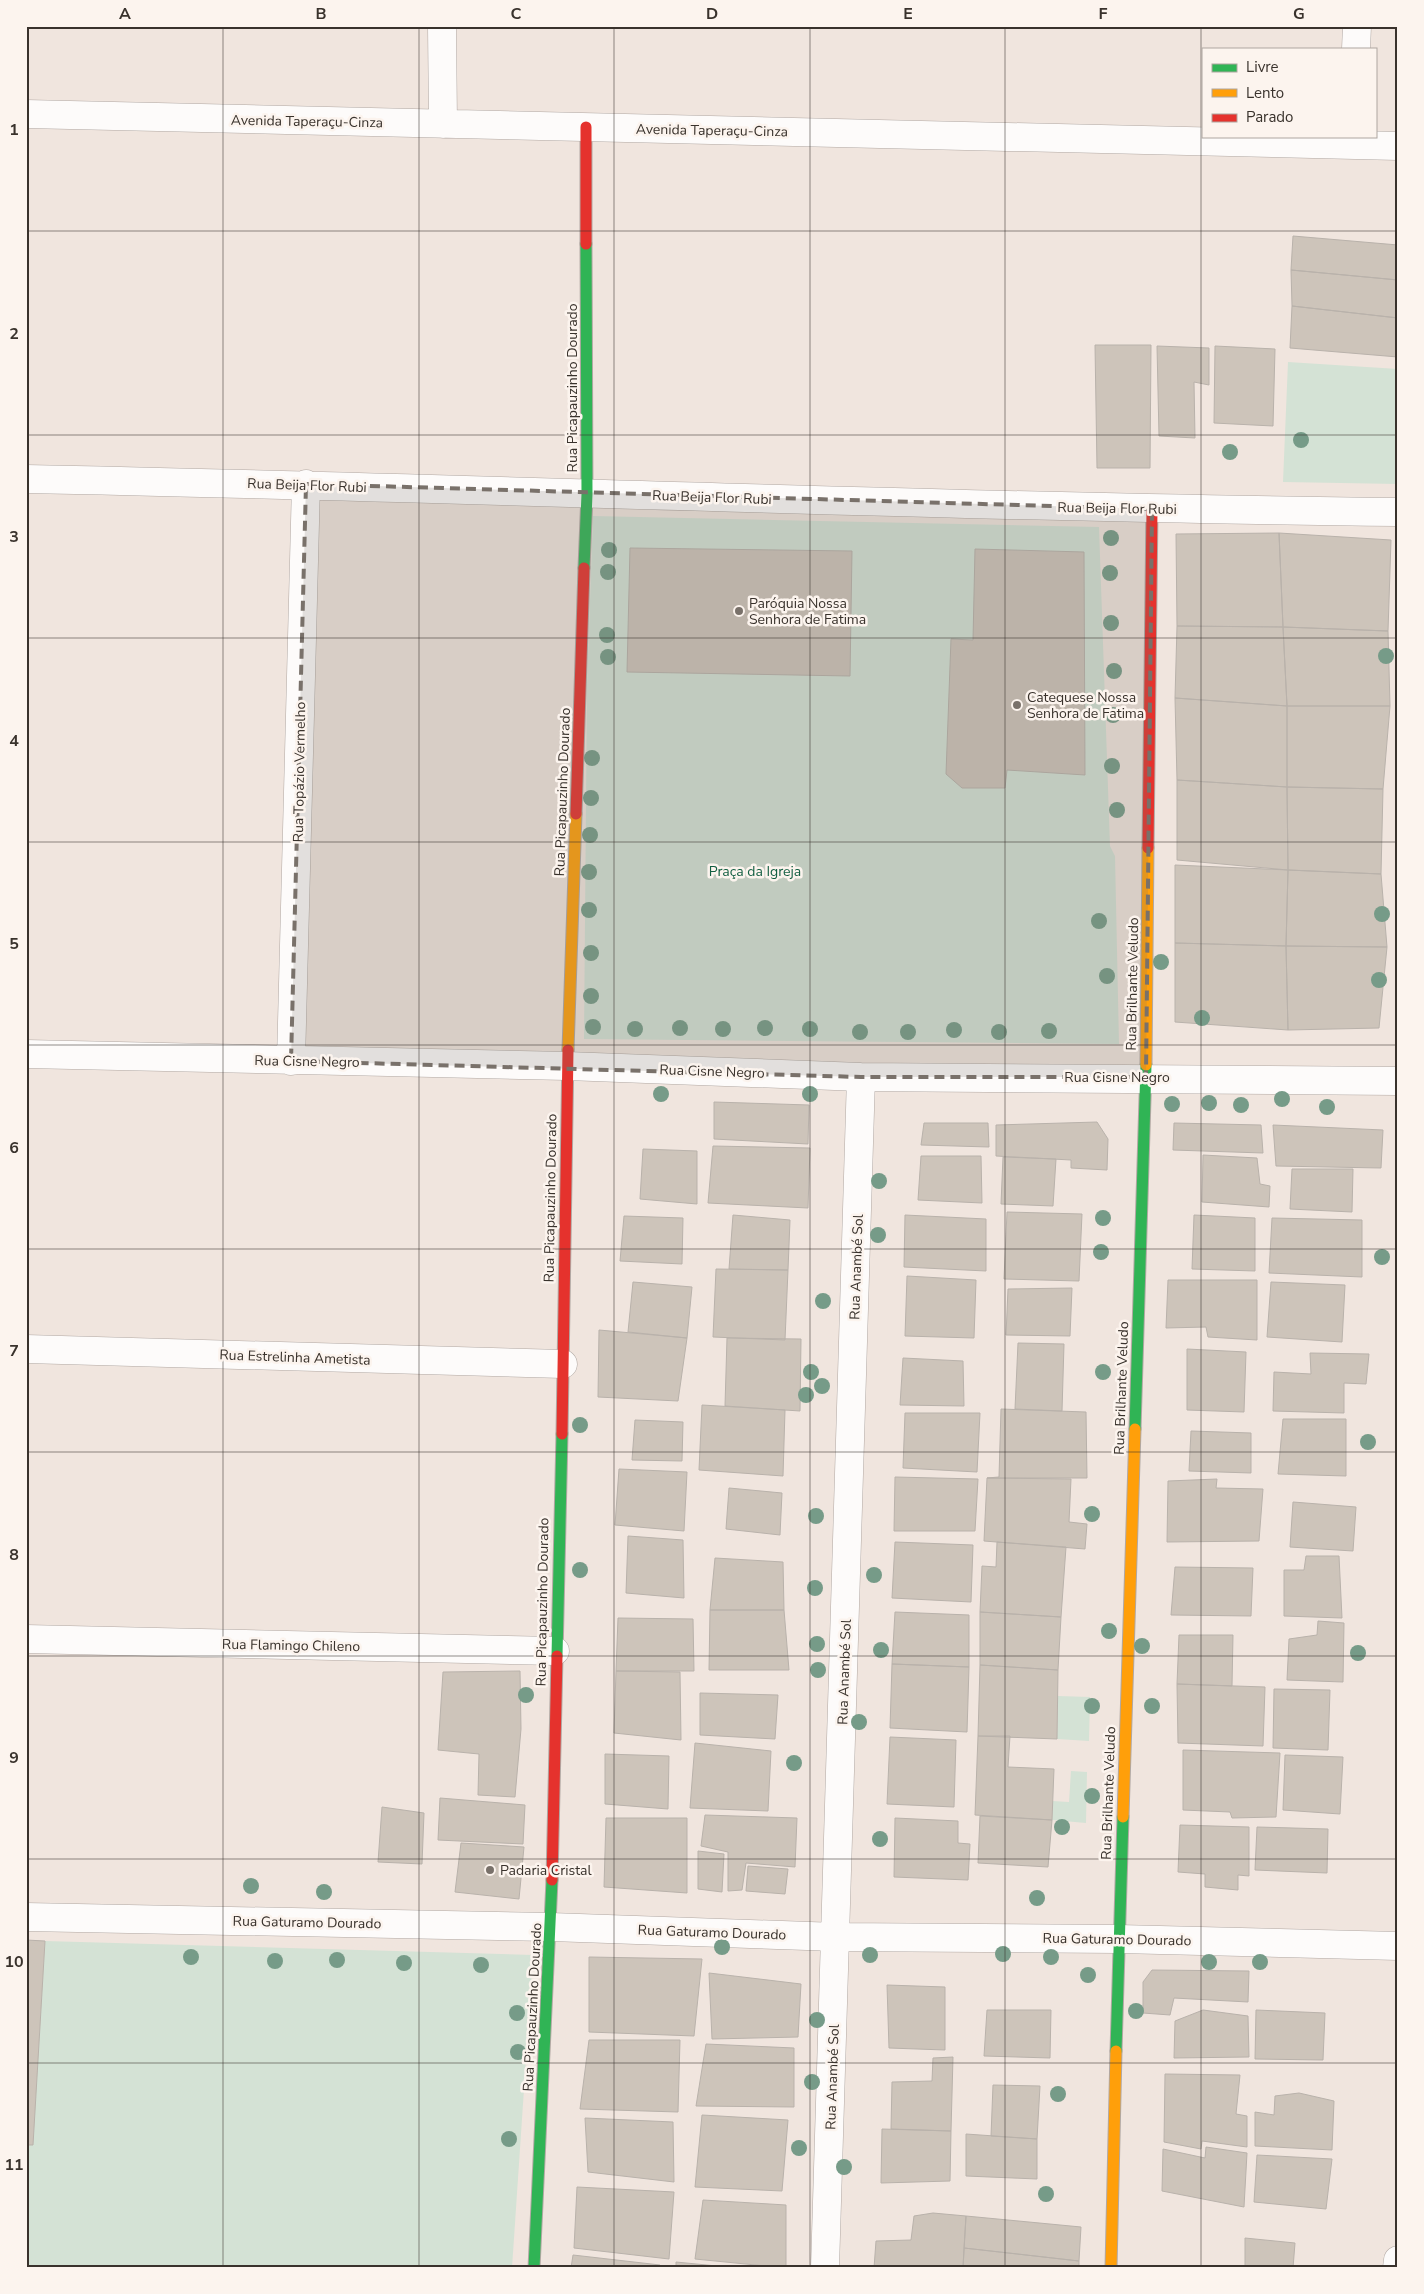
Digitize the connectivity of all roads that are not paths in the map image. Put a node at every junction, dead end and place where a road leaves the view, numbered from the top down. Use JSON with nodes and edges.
{"nodes":[{"id":1,"x":442,"y":26,"type":"edge"},
{"id":2,"x":1356,"y":26,"type":"edge"},
{"id":3,"x":1356,"y":48,"type":"edge"},
{"id":4,"x":26,"y":114,"type":"edge"},
{"id":5,"x":443,"y":124,"type":"junction"},
{"id":6,"x":586,"y":128,"type":"junction"},
{"id":7,"x":1355,"y":141,"type":"edge"},
{"id":8,"x":1398,"y":146,"type":"edge"},
{"id":9,"x":26,"y":479,"type":"edge"},
{"id":10,"x":306,"y":484,"type":"junction"},
{"id":11,"x":587,"y":494,"type":"junction"},
{"id":12,"x":1152,"y":509,"type":"junction"},
{"id":13,"x":1398,"y":512,"type":"edge"},
{"id":14,"x":26,"y":1054,"type":"edge"},
{"id":15,"x":291,"y":1061,"type":"junction"},
{"id":16,"x":567,"y":1066,"type":"junction"},
{"id":17,"x":861,"y":1077,"type":"junction"},
{"id":18,"x":1146,"y":1077,"type":"junction"},
{"id":19,"x":1398,"y":1080,"type":"edge"},
{"id":20,"x":26,"y":1349,"type":"edge"},
{"id":21,"x":563,"y":1364,"type":"junction"},
{"id":22,"x":26,"y":1639,"type":"edge"},
{"id":23,"x":555,"y":1651,"type":"junction"},
{"id":24,"x":26,"y":1917,"type":"edge"},
{"id":25,"x":551,"y":1927,"type":"junction"},
{"id":26,"x":837,"y":1936,"type":"junction"},
{"id":27,"x":1119,"y":1938,"type":"junction"},
{"id":28,"x":1398,"y":1946,"type":"edge"},
{"id":29,"x":1398,"y":2260,"type":"edge"},
{"id":30,"x":534,"y":2268,"type":"edge"},
{"id":31,"x":825,"y":2268,"type":"edge"},
{"id":32,"x":1111,"y":2268,"type":"edge"},
{"id":33,"x":1397,"y":2268,"type":"edge"}],
"edges":[{"from":1,"to":5,"type":"street"},
{"from":2,"to":3,"type":"street"},
{"from":4,"to":5,"type":"street","name":"Avenida Taperaçu-Cinza"},
{"from":5,"to":6,"type":"street","name":"Avenida Taperaçu-Cinza"},
{"from":6,"to":7,"type":"street","name":"Avenida Taperaçu-Cinza"},
{"from":6,"to":11,"type":"street","name":"Rua Picapauzinho Dourado"},
{"from":7,"to":8,"type":"street","name":"Avenida Taperaçu-Cinza"},
{"from":9,"to":10,"type":"street","name":"Rua Beija Flor Rubi"},
{"from":10,"to":11,"type":"street","name":"Rua Beija Flor Rubi"},
{"from":10,"to":15,"type":"street","name":"Rua Topázio Vermelho"},
{"from":11,"to":12,"type":"street","name":"Rua Beija Flor Rubi"},
{"from":11,"to":16,"type":"street","name":"Rua Picapauzinho Dourado"},
{"from":12,"to":13,"type":"street","name":"Rua Beija Flor Rubi"},
{"from":12,"to":18,"type":"street","name":"Rua Brilhante Veludo"},
{"from":14,"to":15,"type":"street","name":"Rua Cisne Negro"},
{"from":15,"to":16,"type":"street","name":"Rua Cisne Negro"},
{"from":16,"to":17,"type":"street","name":"Rua Cisne Negro"},
{"from":16,"to":21,"type":"street","name":"Rua Picapauzinho Dourado"},
{"from":17,"to":18,"type":"street","name":"Rua Cisne Negro"},
{"from":17,"to":26,"type":"street","name":"Rua Anambé Sol"},
{"from":18,"to":19,"type":"street","name":"Rua Cisne Negro"},
{"from":18,"to":27,"type":"street","name":"Rua Brilhante Veludo"},
{"from":20,"to":21,"type":"street","name":"Rua Estrelinha Ametista"},
{"from":21,"to":23,"type":"street","name":"Rua Picapauzinho Dourado"},
{"from":22,"to":23,"type":"street","name":"Rua Flamingo Chileno"},
{"from":23,"to":25,"type":"street","name":"Rua Picapauzinho Dourado"},
{"from":24,"to":25,"type":"street","name":"Rua Gaturamo Dourado"},
{"from":25,"to":26,"type":"street","name":"Rua Gaturamo Dourado"},
{"from":25,"to":30,"type":"street","name":"Rua Picapauzinho Dourado"},
{"from":26,"to":27,"type":"street","name":"Rua Gaturamo Dourado"},
{"from":26,"to":31,"type":"street","name":"Rua Anambé Sol"},
{"from":27,"to":28,"type":"street","name":"Rua Gaturamo Dourado"},
{"from":27,"to":32,"type":"street","name":"Rua Brilhante Veludo"},
{"from":29,"to":33,"type":"street"}]}
